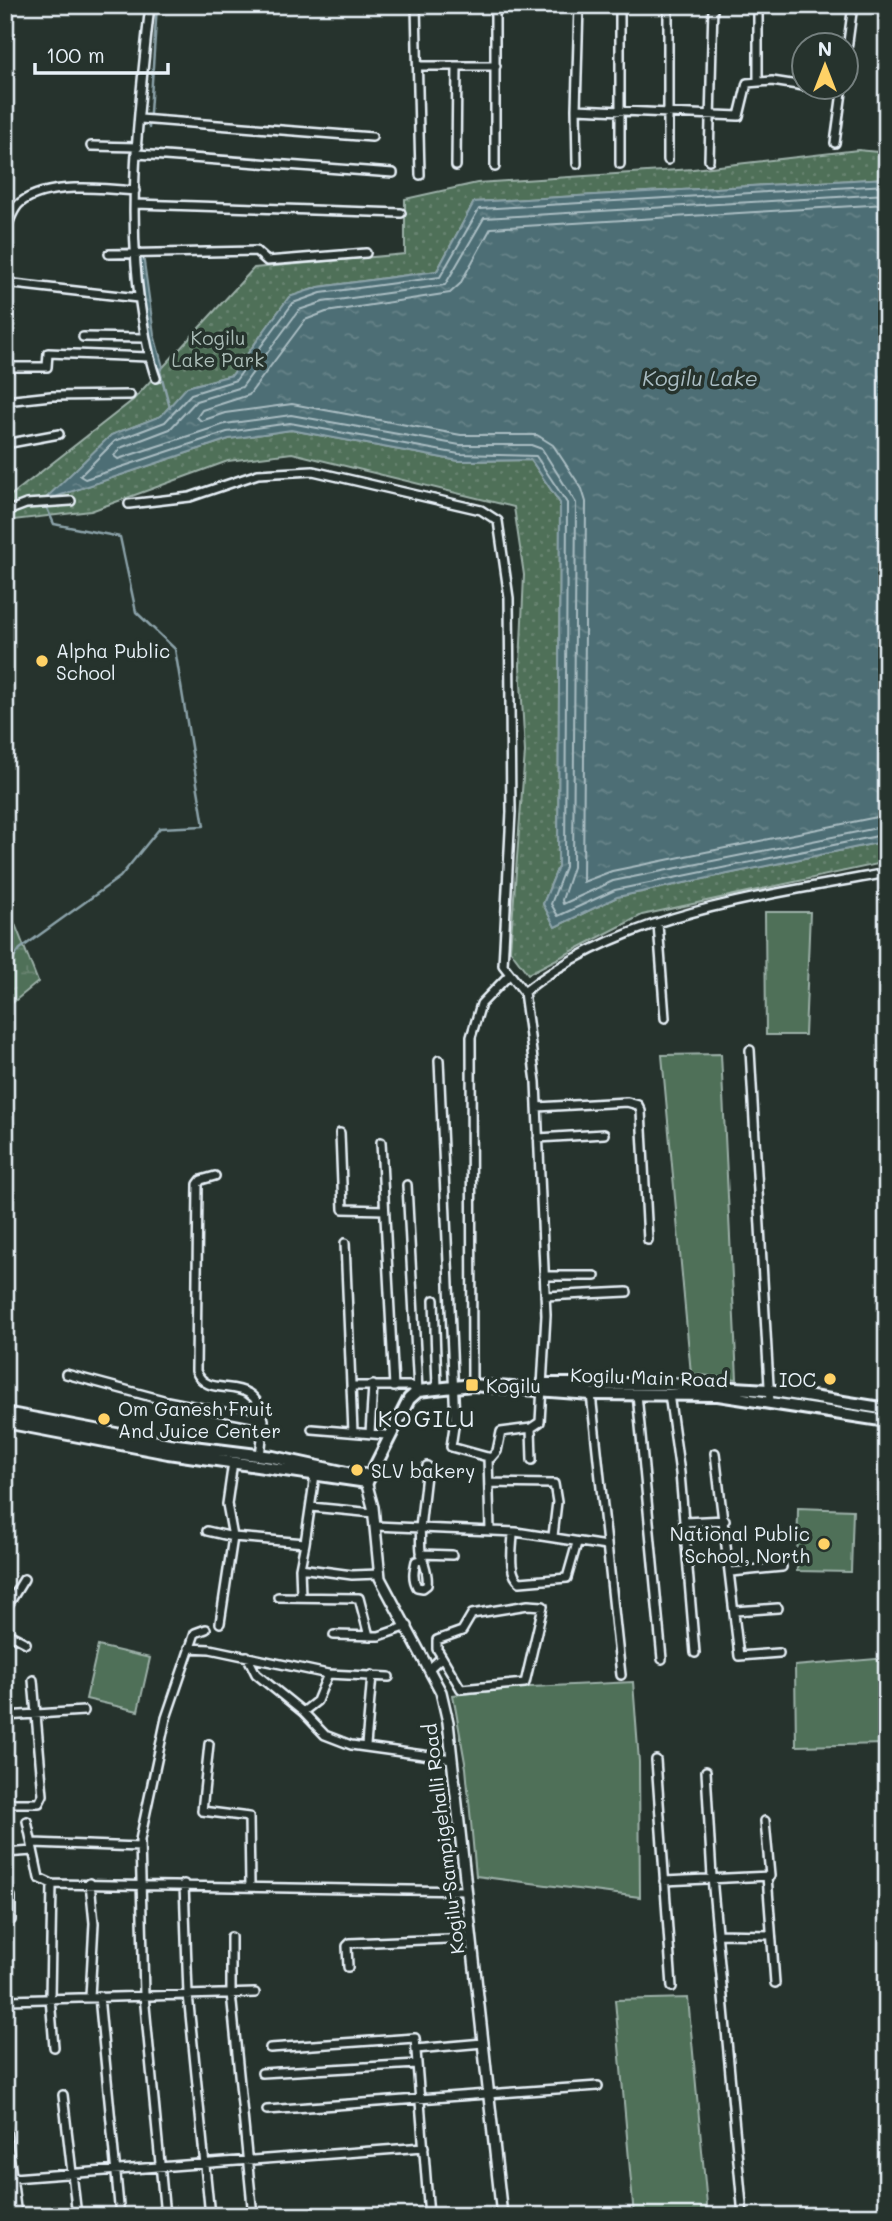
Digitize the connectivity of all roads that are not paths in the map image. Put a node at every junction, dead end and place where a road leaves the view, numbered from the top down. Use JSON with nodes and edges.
{"nodes":[{"id":1,"x":150,"y":5,"type":"edge"},
{"id":2,"x":416,"y":5,"type":"edge"},
{"id":3,"x":495,"y":5,"type":"edge"},
{"id":4,"x":579,"y":5,"type":"edge"},
{"id":5,"x":620,"y":5,"type":"edge"},
{"id":6,"x":668,"y":5,"type":"edge"},
{"id":7,"x":713,"y":5,"type":"edge"},
{"id":8,"x":758,"y":5,"type":"edge"},
{"id":9,"x":853,"y":5,"type":"edge"},
{"id":10,"x":849,"y":32,"type":"edge"},
{"id":11,"x":418,"y":66,"type":"junction"},
{"id":12,"x":457,"y":66,"type":"junction"},
{"id":13,"x":496,"y":66,"type":"junction"},
{"id":14,"x":758,"y":81,"type":"junction"},
{"id":15,"x":790,"y":84,"type":"edge"},
{"id":16,"x":840,"y":102,"type":"edge"},
{"id":17,"x":576,"y":109,"type":"junction"},
{"id":18,"x":620,"y":110,"type":"junction"},
{"id":19,"x":667,"y":114,"type":"junction"},
{"id":20,"x":710,"y":115,"type":"junction"},
{"id":21,"x":140,"y":119,"type":"junction"},
{"id":22,"x":372,"y":137,"type":"dead end"},
{"id":23,"x":835,"y":143,"type":"dead end"},
{"id":24,"x":91,"y":146,"type":"dead end"},
{"id":25,"x":138,"y":151,"type":"junction"},
{"id":26,"x":668,"y":160,"type":"dead end"},
{"id":27,"x":709,"y":160,"type":"dead end"},
{"id":28,"x":577,"y":164,"type":"dead end"},
{"id":29,"x":621,"y":164,"type":"dead end"},
{"id":30,"x":456,"y":166,"type":"dead end"},
{"id":31,"x":495,"y":167,"type":"dead end"},
{"id":32,"x":393,"y":173,"type":"dead end"},
{"id":33,"x":420,"y":175,"type":"dead end"},
{"id":34,"x":135,"y":191,"type":"junction"},
{"id":35,"x":136,"y":204,"type":"junction"},
{"id":36,"x":401,"y":213,"type":"dead end"},
{"id":37,"x":5,"y":233,"type":"edge"},
{"id":38,"x":135,"y":251,"type":"junction"},
{"id":39,"x":366,"y":253,"type":"dead end"},
{"id":40,"x":109,"y":254,"type":"dead end"},
{"id":41,"x":5,"y":283,"type":"edge"},
{"id":42,"x":138,"y":298,"type":"junction"},
{"id":43,"x":83,"y":337,"type":"dead end"},
{"id":44,"x":145,"y":338,"type":"junction"},
{"id":45,"x":148,"y":357,"type":"junction"},
{"id":46,"x":5,"y":367,"type":"edge"},
{"id":47,"x":156,"y":378,"type":"dead end"},
{"id":48,"x":130,"y":395,"type":"dead end"},
{"id":49,"x":5,"y":401,"type":"edge"},
{"id":50,"x":59,"y":434,"type":"dead end"},
{"id":51,"x":5,"y":444,"type":"edge"},
{"id":52,"x":71,"y":501,"type":"dead end"},
{"id":53,"x":129,"y":504,"type":"dead end"},
{"id":54,"x":5,"y":512,"type":"edge"},
{"id":55,"x":887,"y":873,"type":"edge"},
{"id":56,"x":658,"y":925,"type":"junction"},
{"id":57,"x":510,"y":974,"type":"junction"},
{"id":58,"x":524,"y":992,"type":"junction"},
{"id":59,"x":665,"y":1018,"type":"dead end"},
{"id":60,"x":750,"y":1049,"type":"dead end"},
{"id":61,"x":439,"y":1059,"type":"dead end"},
{"id":62,"x":537,"y":1107,"type":"junction"},
{"id":63,"x":340,"y":1133,"type":"dead end"},
{"id":64,"x":604,"y":1134,"type":"dead end"},
{"id":65,"x":538,"y":1138,"type":"junction"},
{"id":66,"x":381,"y":1142,"type":"dead end"},
{"id":67,"x":215,"y":1176,"type":"dead end"},
{"id":68,"x":407,"y":1185,"type":"dead end"},
{"id":69,"x":384,"y":1210,"type":"junction"},
{"id":70,"x":648,"y":1240,"type":"dead end"},
{"id":71,"x":345,"y":1242,"type":"dead end"},
{"id":72,"x":544,"y":1276,"type":"junction"},
{"id":73,"x":595,"y":1276,"type":"dead end"},
{"id":74,"x":627,"y":1292,"type":"dead end"},
{"id":75,"x":545,"y":1296,"type":"junction"},
{"id":76,"x":434,"y":1300,"type":"dead end"},
{"id":77,"x":66,"y":1374,"type":"dead end"},
{"id":78,"x":472,"y":1382,"type":"junction"},
{"id":79,"x":454,"y":1383,"type":"junction"},
{"id":80,"x":373,"y":1385,"type":"junction"},
{"id":81,"x":437,"y":1385,"type":"junction"},
{"id":82,"x":352,"y":1386,"type":"junction"},
{"id":83,"x":394,"y":1387,"type":"junction"},
{"id":84,"x":542,"y":1387,"type":"junction"},
{"id":85,"x":416,"y":1390,"type":"junction"},
{"id":86,"x":768,"y":1390,"type":"junction"},
{"id":87,"x":591,"y":1394,"type":"junction"},
{"id":88,"x":637,"y":1394,"type":"junction"},
{"id":89,"x":669,"y":1394,"type":"junction"},
{"id":90,"x":770,"y":1404,"type":"junction"},
{"id":91,"x":887,"y":1409,"type":"edge"},
{"id":92,"x":5,"y":1413,"type":"edge"},
{"id":93,"x":264,"y":1420,"type":"junction"},
{"id":94,"x":887,"y":1421,"type":"edge"},
{"id":95,"x":5,"y":1422,"type":"edge"},
{"id":96,"x":531,"y":1428,"type":"junction"},
{"id":97,"x":312,"y":1429,"type":"dead end"},
{"id":98,"x":353,"y":1432,"type":"junction"},
{"id":99,"x":370,"y":1433,"type":"junction"},
{"id":100,"x":385,"y":1435,"type":"junction"},
{"id":101,"x":715,"y":1453,"type":"dead end"},
{"id":102,"x":260,"y":1455,"type":"junction"},
{"id":103,"x":488,"y":1457,"type":"junction"},
{"id":104,"x":532,"y":1460,"type":"dead end"},
{"id":105,"x":233,"y":1462,"type":"junction"},
{"id":106,"x":287,"y":1465,"type":"junction"},
{"id":107,"x":427,"y":1466,"type":"dead end"},
{"id":108,"x":315,"y":1475,"type":"junction"},
{"id":109,"x":365,"y":1478,"type":"junction"},
{"id":110,"x":489,"y":1483,"type":"junction"},
{"id":111,"x":311,"y":1507,"type":"junction"},
{"id":112,"x":374,"y":1513,"type":"junction"},
{"id":113,"x":725,"y":1520,"type":"junction"},
{"id":114,"x":685,"y":1522,"type":"junction"},
{"id":115,"x":376,"y":1526,"type":"junction"},
{"id":116,"x":420,"y":1528,"type":"junction"},
{"id":117,"x":207,"y":1531,"type":"dead end"},
{"id":118,"x":490,"y":1531,"type":"junction"},
{"id":119,"x":513,"y":1532,"type":"junction"},
{"id":120,"x":553,"y":1536,"type":"junction"},
{"id":121,"x":233,"y":1537,"type":"junction"},
{"id":122,"x":305,"y":1543,"type":"junction"},
{"id":123,"x":577,"y":1543,"type":"junction"},
{"id":124,"x":606,"y":1546,"type":"junction"},
{"id":125,"x":452,"y":1555,"type":"dead end"},
{"id":126,"x":782,"y":1567,"type":"dead end"},
{"id":127,"x":300,"y":1568,"type":"junction"},
{"id":128,"x":731,"y":1572,"type":"junction"},
{"id":129,"x":380,"y":1574,"type":"junction"},
{"id":130,"x":24,"y":1579,"type":"dead end"},
{"id":131,"x":301,"y":1596,"type":"junction"},
{"id":132,"x":278,"y":1597,"type":"dead end"},
{"id":133,"x":778,"y":1608,"type":"dead end"},
{"id":134,"x":5,"y":1610,"type":"edge"},
{"id":135,"x":735,"y":1611,"type":"junction"},
{"id":136,"x":220,"y":1623,"type":"dead end"},
{"id":137,"x":408,"y":1626,"type":"junction"},
{"id":138,"x":206,"y":1629,"type":"dead end"},
{"id":139,"x":5,"y":1632,"type":"edge"},
{"id":140,"x":334,"y":1635,"type":"dead end"},
{"id":141,"x":369,"y":1636,"type":"junction"},
{"id":142,"x":26,"y":1643,"type":"dead end"},
{"id":143,"x":190,"y":1647,"type":"junction"},
{"id":144,"x":695,"y":1653,"type":"dead end"},
{"id":145,"x":779,"y":1653,"type":"dead end"},
{"id":146,"x":247,"y":1657,"type":"junction"},
{"id":147,"x":443,"y":1657,"type":"junction"},
{"id":148,"x":662,"y":1659,"type":"dead end"},
{"id":149,"x":429,"y":1669,"type":"junction"},
{"id":150,"x":328,"y":1674,"type":"junction"},
{"id":151,"x":372,"y":1675,"type":"junction"},
{"id":152,"x":621,"y":1675,"type":"dead end"},
{"id":153,"x":389,"y":1677,"type":"dead end"},
{"id":154,"x":33,"y":1680,"type":"dead end"},
{"id":155,"x":84,"y":1711,"type":"dead end"},
{"id":156,"x":303,"y":1712,"type":"junction"},
{"id":157,"x":36,"y":1714,"type":"junction"},
{"id":158,"x":5,"y":1716,"type":"edge"},
{"id":159,"x":209,"y":1744,"type":"dead end"},
{"id":160,"x":366,"y":1745,"type":"junction"},
{"id":161,"x":452,"y":1759,"type":"junction"},
{"id":162,"x":656,"y":1760,"type":"dead end"},
{"id":163,"x":706,"y":1772,"type":"dead end"},
{"id":164,"x":5,"y":1803,"type":"edge"},
{"id":165,"x":27,"y":1821,"type":"dead end"},
{"id":166,"x":765,"y":1821,"type":"dead end"},
{"id":167,"x":33,"y":1847,"type":"junction"},
{"id":168,"x":141,"y":1847,"type":"junction"},
{"id":169,"x":5,"y":1853,"type":"edge"},
{"id":170,"x":767,"y":1876,"type":"junction"},
{"id":171,"x":712,"y":1877,"type":"junction"},
{"id":172,"x":664,"y":1881,"type":"junction"},
{"id":173,"x":90,"y":1883,"type":"junction"},
{"id":174,"x":141,"y":1883,"type":"junction"},
{"id":175,"x":52,"y":1884,"type":"junction"},
{"id":176,"x":184,"y":1884,"type":"junction"},
{"id":177,"x":250,"y":1886,"type":"junction"},
{"id":178,"x":467,"y":1891,"type":"junction"},
{"id":179,"x":5,"y":1896,"type":"edge"},
{"id":180,"x":5,"y":1922,"type":"edge"},
{"id":181,"x":717,"y":1934,"type":"junction"},
{"id":182,"x":771,"y":1935,"type":"junction"},
{"id":183,"x":231,"y":1937,"type":"dead end"},
{"id":184,"x":472,"y":1938,"type":"junction"},
{"id":185,"x":348,"y":1967,"type":"dead end"},
{"id":186,"x":775,"y":1983,"type":"dead end"},
{"id":187,"x":672,"y":1987,"type":"dead end"},
{"id":188,"x":231,"y":1993,"type":"junction"},
{"id":189,"x":255,"y":1993,"type":"dead end"},
{"id":190,"x":188,"y":1994,"type":"junction"},
{"id":191,"x":144,"y":1995,"type":"junction"},
{"id":192,"x":99,"y":1996,"type":"junction"},
{"id":193,"x":90,"y":1997,"type":"junction"},
{"id":194,"x":50,"y":1998,"type":"junction"},
{"id":195,"x":9,"y":2000,"type":"dead end"},
{"id":196,"x":483,"y":2043,"type":"junction"},
{"id":197,"x":54,"y":2047,"type":"dead end"},
{"id":198,"x":270,"y":2048,"type":"dead end"},
{"id":199,"x":416,"y":2049,"type":"junction"},
{"id":200,"x":417,"y":2064,"type":"junction"},
{"id":201,"x":262,"y":2073,"type":"dead end"},
{"id":202,"x":598,"y":2086,"type":"dead end"},
{"id":203,"x":489,"y":2093,"type":"junction"},
{"id":204,"x":63,"y":2095,"type":"dead end"},
{"id":205,"x":420,"y":2101,"type":"junction"},
{"id":206,"x":267,"y":2110,"type":"dead end"},
{"id":207,"x":5,"y":2121,"type":"edge"},
{"id":208,"x":424,"y":2147,"type":"junction"},
{"id":209,"x":248,"y":2160,"type":"junction"},
{"id":210,"x":204,"y":2164,"type":"junction"},
{"id":211,"x":160,"y":2167,"type":"junction"},
{"id":212,"x":116,"y":2171,"type":"junction"},
{"id":213,"x":73,"y":2174,"type":"junction"},
{"id":214,"x":13,"y":2178,"type":"junction"},
{"id":215,"x":17,"y":2216,"type":"edge"},
{"id":216,"x":77,"y":2216,"type":"edge"},
{"id":217,"x":120,"y":2216,"type":"edge"},
{"id":218,"x":166,"y":2216,"type":"edge"},
{"id":219,"x":210,"y":2216,"type":"edge"},
{"id":220,"x":253,"y":2216,"type":"edge"},
{"id":221,"x":429,"y":2216,"type":"edge"},
{"id":222,"x":502,"y":2216,"type":"edge"},
{"id":223,"x":743,"y":2216,"type":"edge"}],
"edges":[{"from":1,"to":21,"type":"street"},
{"from":2,"to":11,"type":"street"},
{"from":3,"to":13,"type":"street"},
{"from":4,"to":17,"type":"street"},
{"from":5,"to":18,"type":"street"},
{"from":6,"to":19,"type":"street"},
{"from":7,"to":20,"type":"street"},
{"from":8,"to":14,"type":"street"},
{"from":9,"to":10,"type":"street"},
{"from":11,"to":12,"type":"street"},
{"from":11,"to":33,"type":"street"},
{"from":12,"to":13,"type":"street"},
{"from":12,"to":30,"type":"street"},
{"from":13,"to":31,"type":"street"},
{"from":14,"to":15,"type":"street"},
{"from":14,"to":20,"type":"street"},
{"from":16,"to":23,"type":"street"},
{"from":17,"to":18,"type":"street"},
{"from":17,"to":28,"type":"street"},
{"from":18,"to":19,"type":"street"},
{"from":18,"to":29,"type":"street"},
{"from":19,"to":20,"type":"street"},
{"from":19,"to":26,"type":"street"},
{"from":20,"to":27,"type":"street"},
{"from":21,"to":22,"type":"street"},
{"from":21,"to":25,"type":"street"},
{"from":24,"to":25,"type":"street"},
{"from":25,"to":32,"type":"street"},
{"from":25,"to":34,"type":"street"},
{"from":34,"to":35,"type":"street"},
{"from":34,"to":37,"type":"street"},
{"from":35,"to":36,"type":"street"},
{"from":35,"to":38,"type":"street"},
{"from":38,"to":39,"type":"street"},
{"from":38,"to":40,"type":"street"},
{"from":38,"to":42,"type":"street"},
{"from":41,"to":42,"type":"street"},
{"from":42,"to":44,"type":"street"},
{"from":43,"to":44,"type":"street"},
{"from":44,"to":45,"type":"street"},
{"from":45,"to":46,"type":"street"},
{"from":45,"to":47,"type":"street"},
{"from":48,"to":49,"type":"street"},
{"from":50,"to":51,"type":"street"},
{"from":52,"to":54,"type":"street"},
{"from":53,"to":57,"type":"street"},
{"from":55,"to":56,"type":"street"},
{"from":56,"to":58,"type":"street"},
{"from":56,"to":59,"type":"street"},
{"from":57,"to":58,"type":"street"},
{"from":57,"to":78,"type":"street"},
{"from":58,"to":62,"type":"street"},
{"from":60,"to":86,"type":"street"},
{"from":61,"to":79,"type":"street"},
{"from":62,"to":65,"type":"street"},
{"from":62,"to":70,"type":"street"},
{"from":63,"to":69,"type":"street"},
{"from":64,"to":65,"type":"street"},
{"from":65,"to":72,"type":"street"},
{"from":66,"to":69,"type":"street"},
{"from":67,"to":93,"type":"street"},
{"from":68,"to":85,"type":"street"},
{"from":69,"to":83,"type":"street"},
{"from":71,"to":82,"type":"street"},
{"from":72,"to":73,"type":"street"},
{"from":72,"to":75,"type":"street"},
{"from":74,"to":75,"type":"street"},
{"from":75,"to":84,"type":"street"},
{"from":76,"to":81,"type":"street"},
{"from":77,"to":93,"type":"street"},
{"from":78,"to":79,"type":"main road","name":"Kogilu Main Road"},
{"from":78,"to":84,"type":"main road","name":"Kogilu Main Road"},
{"from":79,"to":81,"type":"main road","name":"Kogilu Main Road"},
{"from":79,"to":103,"type":"street"},
{"from":80,"to":82,"type":"street"},
{"from":80,"to":83,"type":"street"},
{"from":80,"to":99,"type":"street"},
{"from":81,"to":85,"type":"main road","name":"Kogilu Main Road"},
{"from":82,"to":98,"type":"street"},
{"from":83,"to":85,"type":"street"},
{"from":84,"to":86,"type":"main road","name":"Kogilu Main Road"},
{"from":84,"to":87,"type":"main road","name":"Kogilu Main Road"},
{"from":84,"to":96,"type":"street"},
{"from":85,"to":100,"type":"main road"},
{"from":85,"to":109,"type":"main road"},
{"from":86,"to":90,"type":"street"},
{"from":86,"to":91,"type":"main road","name":"Kogilu Main Road"},
{"from":87,"to":88,"type":"main road","name":"Kogilu Main Road"},
{"from":87,"to":124,"type":"street"},
{"from":88,"to":89,"type":"main road","name":"Kogilu Main Road"},
{"from":88,"to":148,"type":"street"},
{"from":89,"to":90,"type":"main road","name":"Kogilu Main Road"},
{"from":89,"to":114,"type":"street"},
{"from":90,"to":94,"type":"main road","name":"Kogilu Main Road"},
{"from":92,"to":102,"type":"main road"},
{"from":93,"to":102,"type":"street"},
{"from":95,"to":105,"type":"main road"},
{"from":96,"to":103,"type":"street"},
{"from":96,"to":104,"type":"street"},
{"from":97,"to":98,"type":"street"},
{"from":98,"to":99,"type":"street"},
{"from":99,"to":100,"type":"street"},
{"from":100,"to":109,"type":"main road"},
{"from":101,"to":113,"type":"street"},
{"from":102,"to":106,"type":"main road"},
{"from":103,"to":110,"type":"street"},
{"from":105,"to":106,"type":"main road"},
{"from":105,"to":121,"type":"street"},
{"from":106,"to":108,"type":"main road"},
{"from":106,"to":109,"type":"main road"},
{"from":107,"to":116,"type":"street"},
{"from":108,"to":109,"type":"main road"},
{"from":108,"to":111,"type":"street"},
{"from":109,"to":112,"type":"street","name":"Kogilu-Sampigehalli Road"},
{"from":110,"to":118,"type":"street"},
{"from":110,"to":120,"type":"street"},
{"from":111,"to":112,"type":"street"},
{"from":111,"to":122,"type":"street"},
{"from":112,"to":115,"type":"street","name":"Kogilu-Sampigehalli Road"},
{"from":113,"to":114,"type":"street"},
{"from":113,"to":128,"type":"street"},
{"from":114,"to":144,"type":"street"},
{"from":115,"to":116,"type":"street"},
{"from":115,"to":129,"type":"street","name":"Kogilu-Sampigehalli Road"},
{"from":116,"to":118,"type":"street"},
{"from":116,"to":125,"type":"street"},
{"from":117,"to":121,"type":"street"},
{"from":118,"to":119,"type":"street"},
{"from":119,"to":120,"type":"street"},
{"from":119,"to":123,"type":"street"},
{"from":120,"to":123,"type":"street"},
{"from":121,"to":122,"type":"street"},
{"from":121,"to":136,"type":"street"},
{"from":122,"to":127,"type":"street"},
{"from":123,"to":124,"type":"street"},
{"from":124,"to":152,"type":"street"},
{"from":126,"to":128,"type":"street"},
{"from":127,"to":129,"type":"street"},
{"from":127,"to":131,"type":"street"},
{"from":128,"to":135,"type":"street"},
{"from":129,"to":137,"type":"street","name":"Kogilu-Sampigehalli Road"},
{"from":130,"to":134,"type":"street"},
{"from":131,"to":132,"type":"street"},
{"from":131,"to":141,"type":"street"},
{"from":133,"to":135,"type":"street"},
{"from":135,"to":145,"type":"street"},
{"from":137,"to":141,"type":"street"},
{"from":137,"to":149,"type":"street","name":"Kogilu-Sampigehalli Road"},
{"from":138,"to":143,"type":"street"},
{"from":139,"to":142,"type":"street"},
{"from":140,"to":141,"type":"street"},
{"from":143,"to":146,"type":"street"},
{"from":143,"to":168,"type":"street"},
{"from":146,"to":150,"type":"street"},
{"from":146,"to":156,"type":"street"},
{"from":147,"to":147,"type":"street"},
{"from":147,"to":149,"type":"street"},
{"from":149,"to":161,"type":"street","name":"Kogilu-Sampigehalli Road"},
{"from":150,"to":151,"type":"street"},
{"from":150,"to":156,"type":"street"},
{"from":151,"to":153,"type":"street"},
{"from":151,"to":160,"type":"street"},
{"from":154,"to":157,"type":"street"},
{"from":155,"to":157,"type":"street"},
{"from":156,"to":160,"type":"street"},
{"from":157,"to":158,"type":"street"},
{"from":157,"to":164,"type":"street"},
{"from":159,"to":177,"type":"street"},
{"from":160,"to":161,"type":"street"},
{"from":161,"to":178,"type":"street","name":"Kogilu-Sampigehalli Road"},
{"from":162,"to":172,"type":"street"},
{"from":163,"to":171,"type":"street"},
{"from":165,"to":167,"type":"street"},
{"from":166,"to":170,"type":"street"},
{"from":167,"to":168,"type":"street"},
{"from":167,"to":169,"type":"street"},
{"from":167,"to":175,"type":"street"},
{"from":168,"to":174,"type":"street"},
{"from":170,"to":171,"type":"street"},
{"from":170,"to":182,"type":"street"},
{"from":171,"to":172,"type":"street"},
{"from":171,"to":181,"type":"street"},
{"from":172,"to":187,"type":"street"},
{"from":173,"to":174,"type":"street"},
{"from":173,"to":175,"type":"street"},
{"from":173,"to":193,"type":"street"},
{"from":174,"to":176,"type":"street"},
{"from":174,"to":191,"type":"street"},
{"from":175,"to":194,"type":"street"},
{"from":176,"to":177,"type":"street"},
{"from":176,"to":190,"type":"street"},
{"from":177,"to":178,"type":"street"},
{"from":178,"to":184,"type":"street","name":"Kogilu-Sampigehalli Road"},
{"from":179,"to":180,"type":"street"},
{"from":181,"to":182,"type":"street"},
{"from":181,"to":223,"type":"street"},
{"from":182,"to":186,"type":"street"},
{"from":183,"to":188,"type":"street"},
{"from":184,"to":185,"type":"street"},
{"from":184,"to":196,"type":"street","name":"Kogilu-Sampigehalli Road"},
{"from":188,"to":189,"type":"street"},
{"from":188,"to":190,"type":"street"},
{"from":188,"to":209,"type":"street"},
{"from":190,"to":191,"type":"street"},
{"from":190,"to":210,"type":"street"},
{"from":191,"to":192,"type":"street"},
{"from":191,"to":211,"type":"street"},
{"from":192,"to":193,"type":"street"},
{"from":192,"to":212,"type":"street"},
{"from":193,"to":194,"type":"street"},
{"from":194,"to":195,"type":"street"},
{"from":194,"to":197,"type":"street"},
{"from":196,"to":199,"type":"street"},
{"from":196,"to":203,"type":"street","name":"Kogilu-Sampigehalli Road"},
{"from":198,"to":199,"type":"street"},
{"from":199,"to":200,"type":"street"},
{"from":200,"to":201,"type":"street"},
{"from":200,"to":205,"type":"street"},
{"from":202,"to":203,"type":"street"},
{"from":203,"to":205,"type":"street"},
{"from":203,"to":222,"type":"street","name":"Kogilu-Sampigehalli Road"},
{"from":204,"to":213,"type":"street"},
{"from":205,"to":206,"type":"street"},
{"from":205,"to":208,"type":"street"},
{"from":207,"to":214,"type":"street"},
{"from":208,"to":209,"type":"street"},
{"from":208,"to":221,"type":"street"},
{"from":209,"to":210,"type":"street"},
{"from":209,"to":220,"type":"street"},
{"from":210,"to":211,"type":"street"},
{"from":210,"to":219,"type":"street"},
{"from":211,"to":212,"type":"street"},
{"from":211,"to":218,"type":"street"},
{"from":212,"to":213,"type":"street"},
{"from":212,"to":217,"type":"street"},
{"from":213,"to":214,"type":"street"},
{"from":213,"to":216,"type":"street"},
{"from":214,"to":215,"type":"street"}]}
